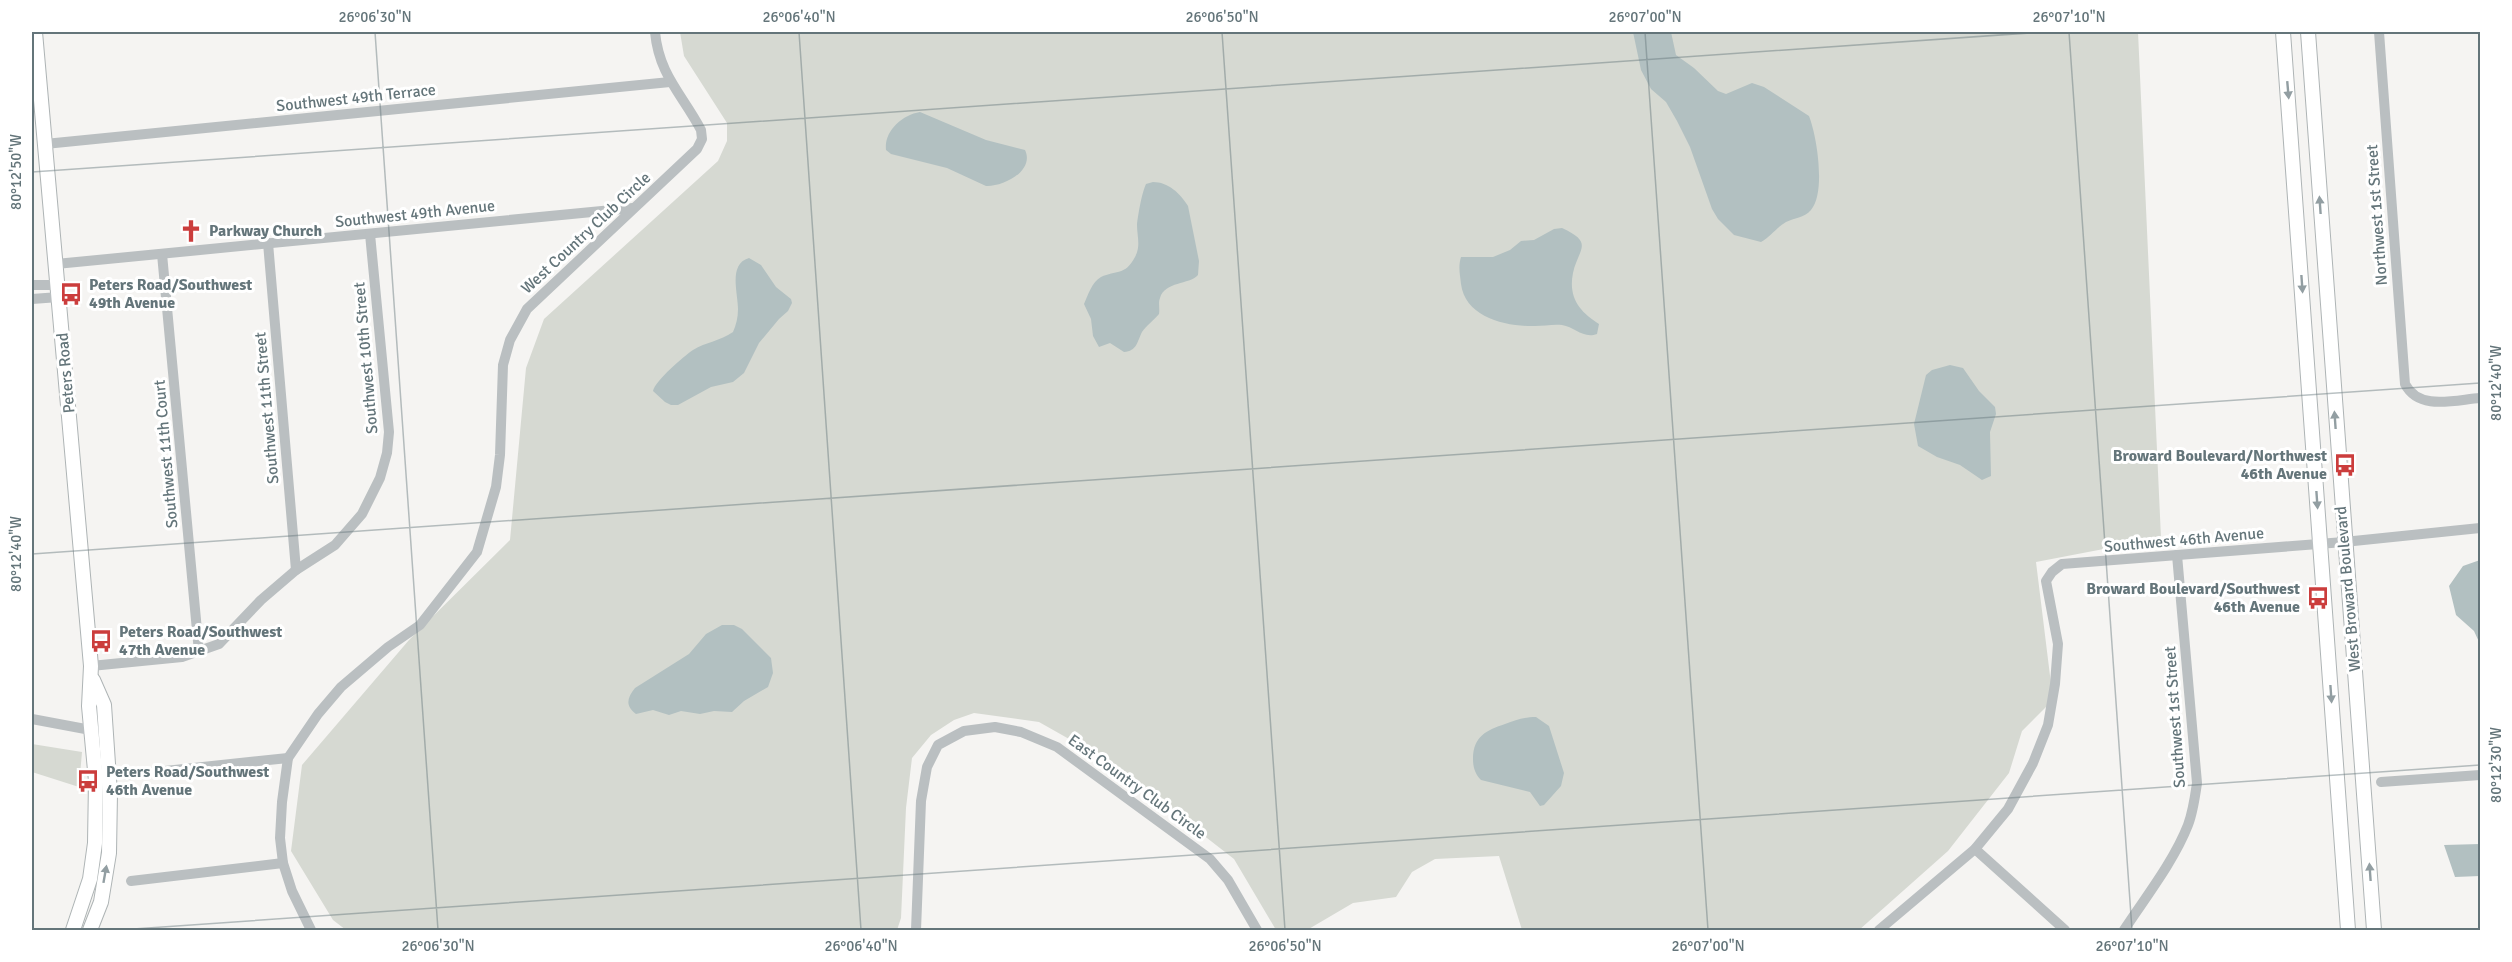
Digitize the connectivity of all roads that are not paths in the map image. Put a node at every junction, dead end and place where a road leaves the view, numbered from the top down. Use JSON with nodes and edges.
{"nodes":[{"id":1,"x":35,"y":32,"type":"edge"},
{"id":2,"x":655,"y":32,"type":"edge"},
{"id":3,"x":2283,"y":32,"type":"edge"},
{"id":4,"x":2379,"y":32,"type":"edge"},
{"id":5,"x":2307,"y":34,"type":"edge"},
{"id":6,"x":670,"y":82,"type":"junction"},
{"id":7,"x":45,"y":144,"type":"junction"},
{"id":8,"x":633,"y":208,"type":"junction"},
{"id":9,"x":370,"y":234,"type":"junction"},
{"id":10,"x":268,"y":243,"type":"junction"},
{"id":11,"x":162,"y":254,"type":"junction"},
{"id":12,"x":56,"y":264,"type":"junction"},
{"id":13,"x":32,"y":285,"type":"edge"},
{"id":14,"x":59,"y":291,"type":"junction"},
{"id":15,"x":32,"y":299,"type":"edge"},
{"id":16,"x":2481,"y":398,"type":"edge"},
{"id":17,"x":2481,"y":528,"type":"edge"},
{"id":18,"x":2344,"y":542,"type":"junction"},
{"id":19,"x":2320,"y":544,"type":"junction"},
{"id":20,"x":2177,"y":555,"type":"junction"},
{"id":21,"x":296,"y":570,"type":"junction"},
{"id":22,"x":199,"y":652,"type":"junction"},
{"id":23,"x":92,"y":672,"type":"junction"},
{"id":24,"x":32,"y":719,"type":"edge"},
{"id":25,"x":91,"y":730,"type":"junction"},
{"id":26,"x":106,"y":732,"type":"junction"},
{"id":27,"x":288,"y":758,"type":"junction"},
{"id":28,"x":127,"y":775,"type":"dead end"},
{"id":29,"x":2481,"y":775,"type":"edge"},
{"id":30,"x":2381,"y":782,"type":"dead end"},
{"id":31,"x":1975,"y":849,"type":"junction"},
{"id":32,"x":283,"y":863,"type":"junction"},
{"id":33,"x":131,"y":881,"type":"dead end"},
{"id":34,"x":2349,"y":928,"type":"edge"},
{"id":35,"x":73,"y":930,"type":"edge"},
{"id":36,"x":90,"y":930,"type":"edge"},
{"id":37,"x":311,"y":930,"type":"edge"},
{"id":38,"x":916,"y":930,"type":"edge"},
{"id":39,"x":1257,"y":930,"type":"edge"},
{"id":40,"x":1879,"y":930,"type":"edge"},
{"id":41,"x":2065,"y":930,"type":"edge"},
{"id":42,"x":2124,"y":930,"type":"edge"},
{"id":43,"x":2374,"y":930,"type":"edge"}],
"edges":[{"from":1,"to":7,"type":"main road","name":"Peters Road"},
{"from":2,"to":6,"type":"street","name":"West Country Club Circle"},
{"from":3,"to":19,"type":"main road","name":"West Broward Boulevard","one_way":true},
{"from":4,"to":16,"type":"street","name":"Northwest 1st Street"},
{"from":18,"to":5,"type":"main road","name":"West Broward Boulevard","one_way":true},
{"from":6,"to":7,"type":"street","name":"Southwest 49th Terrace"},
{"from":6,"to":8,"type":"street","name":"West Country Club Circle"},
{"from":7,"to":12,"type":"main road","name":"Peters Road"},
{"from":8,"to":9,"type":"street","name":"Southwest 49th Avenue"},
{"from":8,"to":27,"type":"street","name":"West Country Club Circle"},
{"from":9,"to":10,"type":"street","name":"Southwest 49th Avenue"},
{"from":9,"to":21,"type":"street","name":"Southwest 10th Street"},
{"from":10,"to":11,"type":"street","name":"Southwest 49th Avenue"},
{"from":10,"to":21,"type":"street","name":"Southwest 11th Street"},
{"from":11,"to":12,"type":"street","name":"Southwest 49th Avenue"},
{"from":11,"to":22,"type":"street","name":"Southwest 11th Court"},
{"from":12,"to":14,"type":"main road","name":"Peters Road"},
{"from":13,"to":14,"type":"street"},
{"from":14,"to":15,"type":"street"},
{"from":14,"to":23,"type":"main road","name":"Peters Road"},
{"from":17,"to":18,"type":"street","name":"Southwest 46th Avenue"},
{"from":18,"to":19,"type":"street","name":"Southwest 46th Avenue"},
{"from":43,"to":18,"type":"main road","name":"West Broward Boulevard","one_way":true},
{"from":19,"to":20,"type":"street","name":"Southwest 46th Avenue"},
{"from":19,"to":34,"type":"main road","name":"West Broward Boulevard","one_way":true},
{"from":20,"to":31,"type":"street","name":"Southwest 46th Avenue"},
{"from":20,"to":42,"type":"street","name":"Southwest 1st Street"},
{"from":21,"to":22,"type":"street","name":"Southwest 10th Street"},
{"from":22,"to":23,"type":"street","name":"Southwest 10th Street"},
{"from":23,"to":25,"type":"main road","name":"Peters Road"},
{"from":23,"to":26,"type":"main road","name":"Peters Road"},
{"from":24,"to":25,"type":"street"},
{"from":25,"to":26,"type":"street"},
{"from":25,"to":35,"type":"main road","name":"Peters Road"},
{"from":36,"to":26,"type":"main road","name":"Peters Road","one_way":true},
{"from":27,"to":28,"type":"street"},
{"from":27,"to":32,"type":"street"},
{"from":29,"to":30,"type":"street"},
{"from":31,"to":40,"type":"street"},
{"from":31,"to":41,"type":"street"},
{"from":32,"to":33,"type":"street"},
{"from":32,"to":37,"type":"street"},
{"from":38,"to":39,"type":"street","name":"East Country Club Circle"}]}
